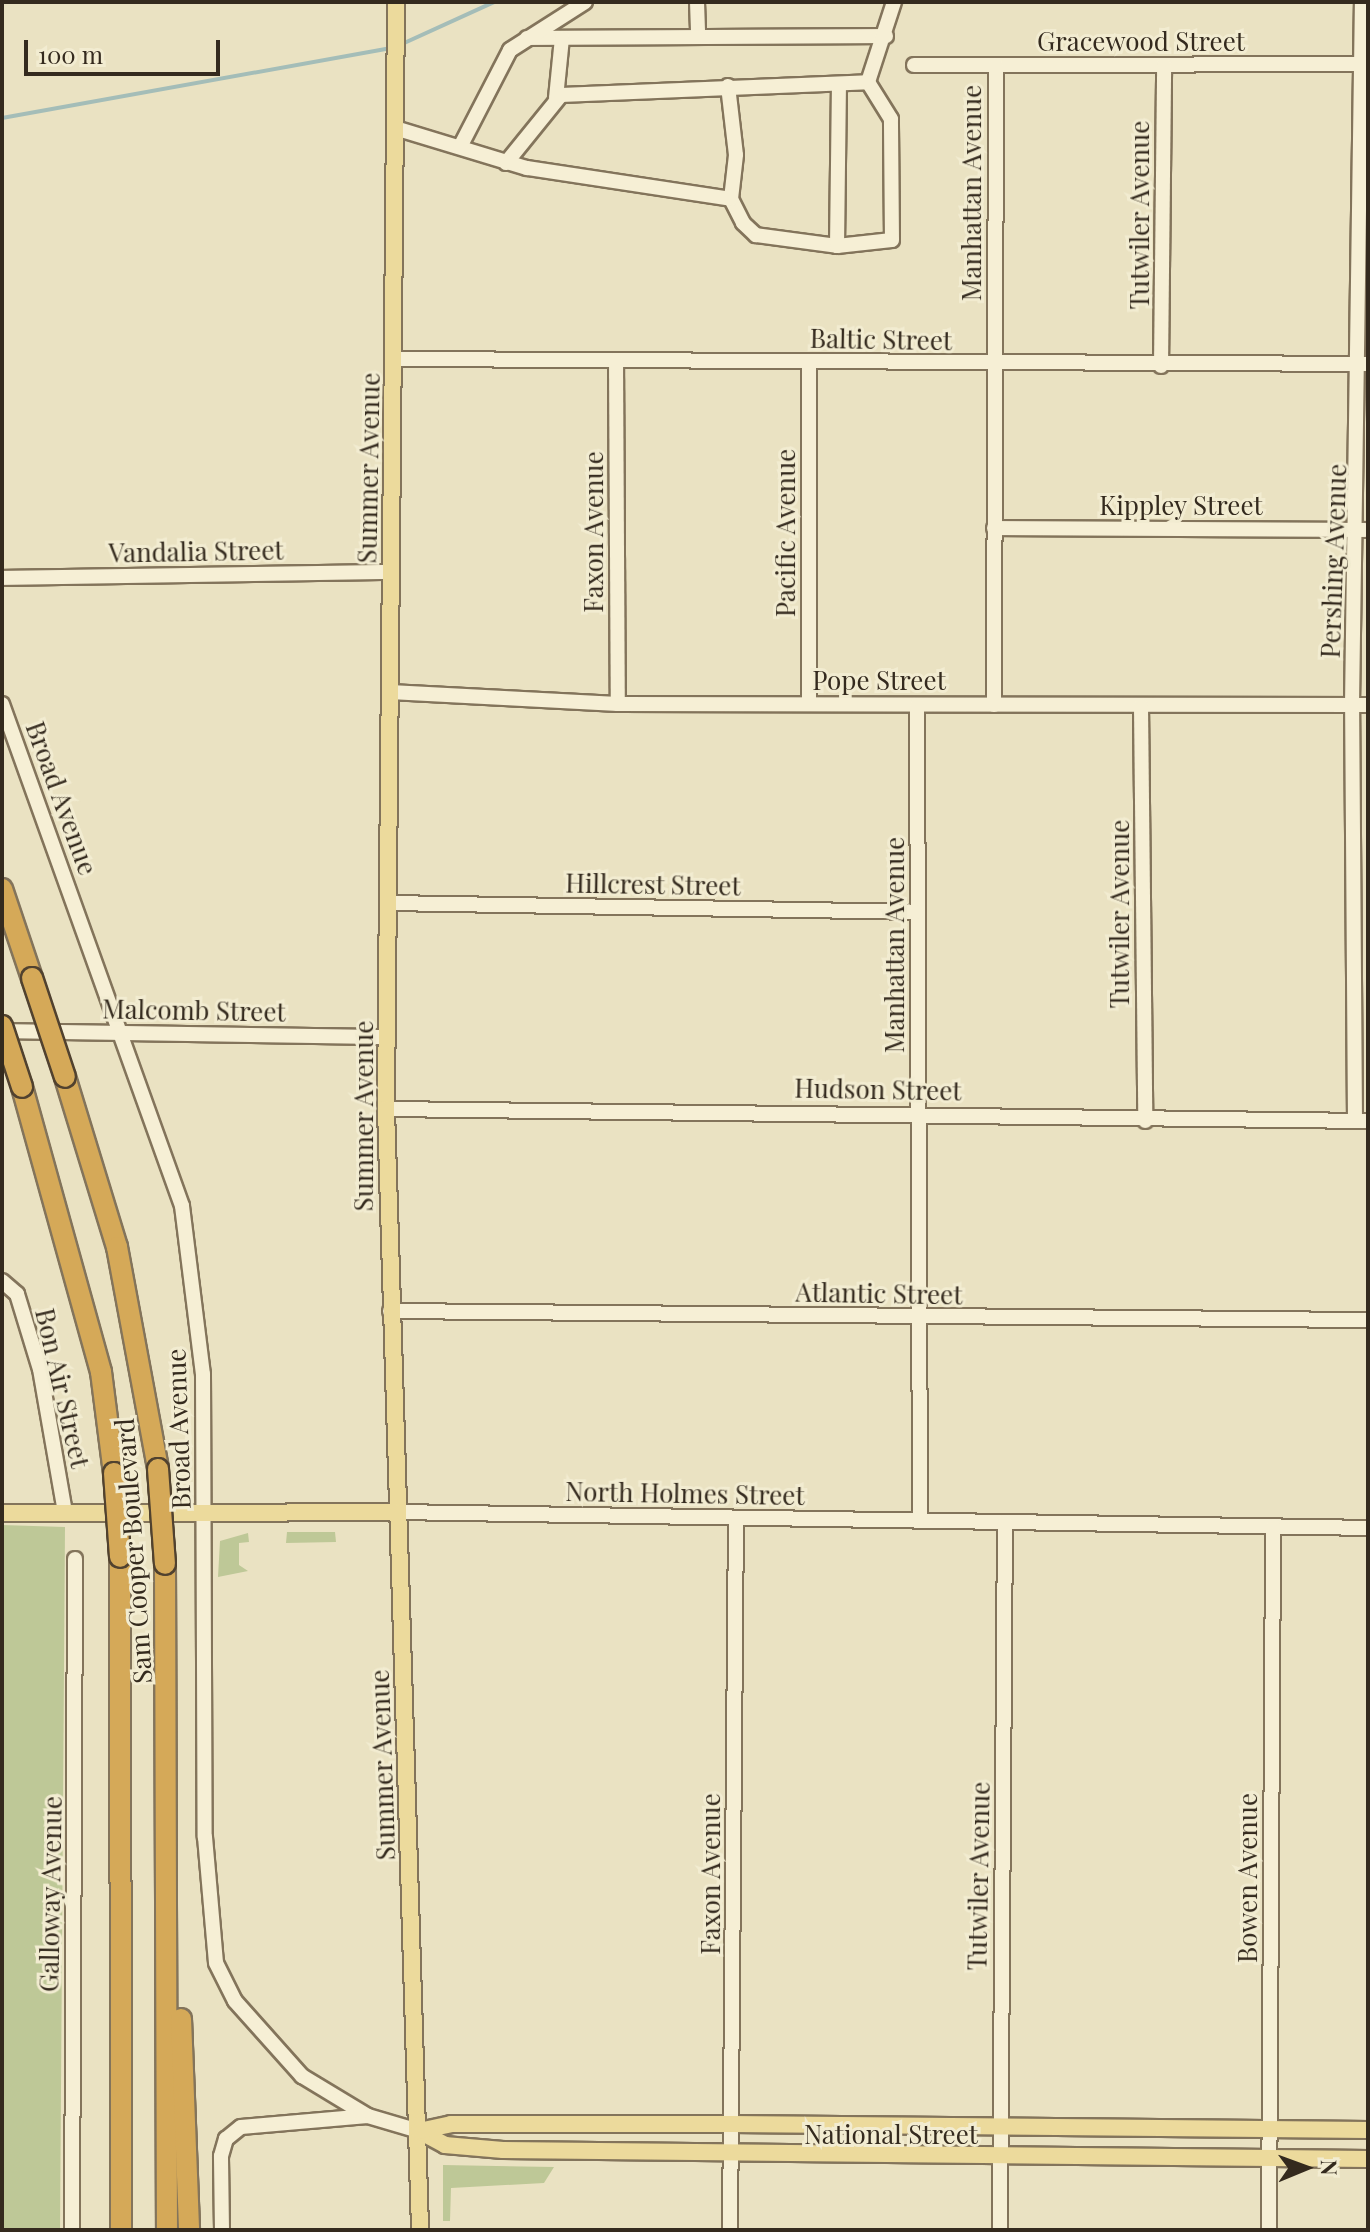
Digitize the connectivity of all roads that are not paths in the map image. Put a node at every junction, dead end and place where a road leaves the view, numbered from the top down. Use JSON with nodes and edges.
{"nodes":[{"id":1,"x":396,"y":2,"type":"edge"},
{"id":2,"x":585,"y":2,"type":"edge"},
{"id":3,"x":697,"y":2,"type":"edge"},
{"id":4,"x":894,"y":2,"type":"edge"},
{"id":5,"x":1362,"y":2,"type":"edge"},
{"id":6,"x":886,"y":36,"type":"junction"},
{"id":7,"x":698,"y":37,"type":"junction"},
{"id":8,"x":527,"y":38,"type":"junction"},
{"id":9,"x":562,"y":38,"type":"junction"},
{"id":10,"x":1364,"y":64,"type":"edge"},
{"id":11,"x":914,"y":65,"type":"dead end"},
{"id":12,"x":996,"y":65,"type":"junction"},
{"id":13,"x":1164,"y":65,"type":"junction"},
{"id":14,"x":868,"y":82,"type":"junction"},
{"id":15,"x":839,"y":84,"type":"junction"},
{"id":16,"x":728,"y":86,"type":"junction"},
{"id":17,"x":556,"y":98,"type":"junction"},
{"id":18,"x":395,"y":128,"type":"junction"},
{"id":19,"x":460,"y":147,"type":"junction"},
{"id":20,"x":506,"y":163,"type":"junction"},
{"id":21,"x":731,"y":199,"type":"junction"},
{"id":22,"x":837,"y":246,"type":"junction"},
{"id":23,"x":393,"y":359,"type":"junction"},
{"id":24,"x":616,"y":360,"type":"junction"},
{"id":25,"x":809,"y":362,"type":"junction"},
{"id":26,"x":994,"y":364,"type":"junction"},
{"id":27,"x":1365,"y":364,"type":"edge"},
{"id":28,"x":1161,"y":366,"type":"junction"},
{"id":29,"x":994,"y":528,"type":"junction"},
{"id":30,"x":1364,"y":530,"type":"edge"},
{"id":31,"x":391,"y":572,"type":"junction"},
{"id":32,"x":2,"y":578,"type":"edge"},
{"id":33,"x":390,"y":692,"type":"junction"},
{"id":34,"x":2,"y":704,"type":"edge"},
{"id":35,"x":618,"y":704,"type":"junction"},
{"id":36,"x":809,"y":704,"type":"junction"},
{"id":37,"x":917,"y":705,"type":"junction"},
{"id":38,"x":994,"y":705,"type":"junction"},
{"id":39,"x":1352,"y":705,"type":"junction"},
{"id":40,"x":1368,"y":705,"type":"edge"},
{"id":41,"x":1141,"y":706,"type":"junction"},
{"id":42,"x":2,"y":889,"type":"edge"},
{"id":43,"x":388,"y":903,"type":"junction"},
{"id":44,"x":917,"y":912,"type":"junction"},
{"id":45,"x":2,"y":1029,"type":"edge"},
{"id":46,"x":122,"y":1033,"type":"junction"},
{"id":47,"x":386,"y":1037,"type":"junction"},
{"id":48,"x":386,"y":1109,"type":"junction"},
{"id":49,"x":920,"y":1112,"type":"junction"},
{"id":50,"x":1145,"y":1121,"type":"junction"},
{"id":51,"x":1361,"y":1121,"type":"edge"},
{"id":52,"x":2,"y":1281,"type":"edge"},
{"id":53,"x":390,"y":1311,"type":"junction"},
{"id":54,"x":919,"y":1318,"type":"junction"},
{"id":55,"x":1368,"y":1320,"type":"edge"},
{"id":56,"x":65,"y":1512,"type":"junction"},
{"id":57,"x":396,"y":1512,"type":"junction"},
{"id":58,"x":2,"y":1513,"type":"edge"},
{"id":59,"x":205,"y":1514,"type":"junction"},
{"id":60,"x":736,"y":1518,"type":"junction"},
{"id":61,"x":920,"y":1520,"type":"junction"},
{"id":62,"x":1005,"y":1522,"type":"junction"},
{"id":63,"x":1273,"y":1526,"type":"junction"},
{"id":64,"x":1368,"y":1528,"type":"edge"},
{"id":65,"x":75,"y":1559,"type":"dead end"},
{"id":66,"x":170,"y":1851,"type":"junction"},
{"id":67,"x":368,"y":2116,"type":"junction"},
{"id":68,"x":732,"y":2124,"type":"junction"},
{"id":69,"x":1270,"y":2130,"type":"junction"},
{"id":70,"x":1368,"y":2130,"type":"edge"},
{"id":71,"x":419,"y":2131,"type":"junction"},
{"id":72,"x":1000,"y":2131,"type":"junction"},
{"id":73,"x":732,"y":2153,"type":"junction"},
{"id":74,"x":1000,"y":2158,"type":"junction"},
{"id":75,"x":1269,"y":2159,"type":"junction"},
{"id":76,"x":1368,"y":2159,"type":"edge"},
{"id":77,"x":72,"y":2230,"type":"edge"},
{"id":78,"x":121,"y":2230,"type":"edge"},
{"id":79,"x":167,"y":2230,"type":"edge"},
{"id":80,"x":189,"y":2230,"type":"edge"},
{"id":81,"x":222,"y":2230,"type":"edge"},
{"id":82,"x":420,"y":2230,"type":"edge"},
{"id":83,"x":730,"y":2230,"type":"edge"},
{"id":84,"x":1000,"y":2230,"type":"edge"},
{"id":85,"x":1269,"y":2230,"type":"edge"}],
"edges":[{"from":1,"to":18,"type":"main road","name":"Summer Avenue"},
{"from":2,"to":8,"type":"street"},
{"from":3,"to":7,"type":"street"},
{"from":4,"to":6,"type":"street"},
{"from":5,"to":10,"type":"street","name":"Pershing Avenue"},
{"from":6,"to":7,"type":"street"},
{"from":6,"to":14,"type":"street"},
{"from":7,"to":9,"type":"street"},
{"from":8,"to":9,"type":"street"},
{"from":8,"to":19,"type":"street"},
{"from":9,"to":17,"type":"street"},
{"from":10,"to":13,"type":"street","name":"Gracewood Street"},
{"from":10,"to":27,"type":"street","name":"Pershing Avenue"},
{"from":11,"to":12,"type":"street","name":"Gracewood Street"},
{"from":12,"to":13,"type":"street","name":"Gracewood Street"},
{"from":12,"to":26,"type":"street","name":"Manhattan Avenue"},
{"from":13,"to":28,"type":"street","name":"Tutwiler Avenue"},
{"from":14,"to":15,"type":"street"},
{"from":14,"to":22,"type":"street"},
{"from":15,"to":16,"type":"street"},
{"from":15,"to":22,"type":"street"},
{"from":16,"to":17,"type":"street"},
{"from":16,"to":21,"type":"street"},
{"from":17,"to":20,"type":"street"},
{"from":18,"to":19,"type":"street"},
{"from":18,"to":23,"type":"main road","name":"Summer Avenue"},
{"from":19,"to":20,"type":"street"},
{"from":20,"to":21,"type":"street"},
{"from":21,"to":22,"type":"street"},
{"from":23,"to":24,"type":"street","name":"Baltic Street"},
{"from":23,"to":31,"type":"main road","name":"Summer Avenue"},
{"from":24,"to":25,"type":"street","name":"Baltic Street"},
{"from":24,"to":35,"type":"street","name":"Faxon Avenue"},
{"from":25,"to":26,"type":"street","name":"Baltic Street"},
{"from":25,"to":36,"type":"street","name":"Pacific Avenue"},
{"from":26,"to":28,"type":"street","name":"Baltic Street"},
{"from":26,"to":29,"type":"street","name":"Manhattan Avenue"},
{"from":27,"to":28,"type":"street","name":"Baltic Street"},
{"from":27,"to":30,"type":"street","name":"Pershing Avenue"},
{"from":29,"to":30,"type":"street","name":"Kippley Street"},
{"from":29,"to":38,"type":"street","name":"Manhattan Avenue"},
{"from":30,"to":39,"type":"street","name":"Pershing Avenue"},
{"from":31,"to":32,"type":"street","name":"Vandalia Street"},
{"from":31,"to":33,"type":"main road","name":"Summer Avenue"},
{"from":33,"to":35,"type":"street","name":"Pope Street"},
{"from":33,"to":43,"type":"main road","name":"Summer Avenue"},
{"from":34,"to":46,"type":"street","name":"Broad Avenue"},
{"from":35,"to":36,"type":"street","name":"Pope Street"},
{"from":36,"to":37,"type":"street","name":"Pope Street"},
{"from":37,"to":38,"type":"street","name":"Pope Street"},
{"from":37,"to":44,"type":"street","name":"Manhattan Avenue"},
{"from":38,"to":41,"type":"street","name":"Pope Street"},
{"from":39,"to":40,"type":"street","name":"Pope Street"},
{"from":39,"to":41,"type":"street","name":"Pope Street"},
{"from":39,"to":51,"type":"street","name":"Pershing Avenue"},
{"from":41,"to":50,"type":"street","name":"Tutwiler Avenue"},
{"from":42,"to":66,"type":"highway","name":"Sam Cooper Boulevard","bridge":true},
{"from":43,"to":44,"type":"street","name":"Hillcrest Street"},
{"from":43,"to":47,"type":"main road","name":"Summer Avenue"},
{"from":44,"to":49,"type":"street","name":"Manhattan Avenue"},
{"from":45,"to":46,"type":"street","name":"Malcomb Street"},
{"from":45,"to":78,"type":"highway","name":"Sam Cooper Boulevard","bridge":true},
{"from":46,"to":47,"type":"street","name":"Malcomb Street"},
{"from":46,"to":59,"type":"street","name":"Broad Avenue"},
{"from":47,"to":48,"type":"main road","name":"Summer Avenue"},
{"from":48,"to":49,"type":"street","name":"Hudson Street"},
{"from":48,"to":53,"type":"main road","name":"Summer Avenue"},
{"from":49,"to":50,"type":"street","name":"Hudson Street"},
{"from":49,"to":54,"type":"street","name":"Manhattan Avenue"},
{"from":50,"to":51,"type":"street","name":"Hudson Street"},
{"from":52,"to":56,"type":"street","name":"Bon Air Street"},
{"from":53,"to":54,"type":"street","name":"Atlantic Street"},
{"from":53,"to":57,"type":"main road","name":"Summer Avenue"},
{"from":54,"to":55,"type":"street","name":"Atlantic Street"},
{"from":54,"to":61,"type":"street","name":"Manhattan Avenue"},
{"from":56,"to":58,"type":"main road","name":"North Holmes Street"},
{"from":56,"to":59,"type":"main road","name":"North Holmes Street"},
{"from":57,"to":59,"type":"main road","name":"North Holmes Street"},
{"from":57,"to":60,"type":"street","name":"North Holmes Street"},
{"from":57,"to":71,"type":"main road","name":"Summer Avenue"},
{"from":59,"to":67,"type":"street","name":"Broad Avenue"},
{"from":60,"to":61,"type":"street","name":"North Holmes Street"},
{"from":60,"to":68,"type":"street","name":"Faxon Avenue"},
{"from":61,"to":62,"type":"street","name":"North Holmes Street"},
{"from":62,"to":63,"type":"street","name":"North Holmes Street"},
{"from":62,"to":72,"type":"street","name":"Tutwiler Avenue"},
{"from":63,"to":64,"type":"street","name":"North Holmes Street"},
{"from":63,"to":69,"type":"street","name":"Bowen Avenue"},
{"from":65,"to":77,"type":"street","name":"Galloway Avenue"},
{"from":66,"to":79,"type":"highway","name":"Sam Cooper Boulevard"},
{"from":66,"to":80,"type":"highway"},
{"from":67,"to":71,"type":"street","name":"National Street"},
{"from":67,"to":81,"type":"street","name":"National Street"},
{"from":68,"to":71,"type":"main road","name":"National Street"},
{"from":68,"to":72,"type":"main road","name":"National Street"},
{"from":68,"to":73,"type":"street","name":"Faxon Avenue"},
{"from":69,"to":70,"type":"main road","name":"National Street"},
{"from":69,"to":72,"type":"main road","name":"National Street"},
{"from":69,"to":75,"type":"street","name":"Bowen Avenue"},
{"from":71,"to":73,"type":"main road","name":"National Street"},
{"from":71,"to":82,"type":"main road","name":"Summer Avenue"},
{"from":72,"to":74,"type":"street","name":"Tutwiler Avenue"},
{"from":73,"to":74,"type":"main road","name":"National Street"},
{"from":73,"to":83,"type":"street","name":"Faxon Avenue"},
{"from":74,"to":75,"type":"main road","name":"National Street"},
{"from":74,"to":84,"type":"street","name":"Tutwiler Avenue"},
{"from":75,"to":76,"type":"main road","name":"National Street"},
{"from":75,"to":85,"type":"street","name":"Bowen Avenue"}]}
